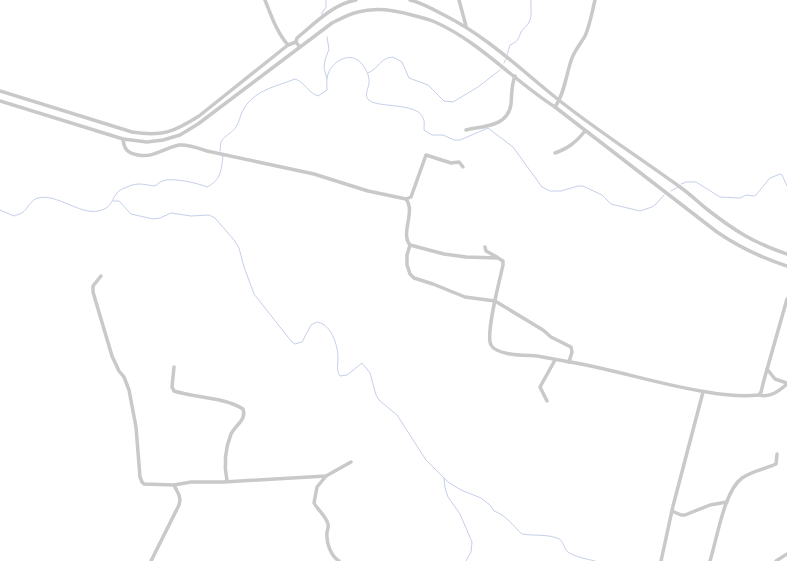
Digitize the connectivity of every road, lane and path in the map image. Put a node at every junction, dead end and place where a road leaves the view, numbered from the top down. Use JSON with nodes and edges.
{"nodes":[{"id":1,"x":265,"y":0,"type":"edge"},
{"id":2,"x":356,"y":0,"type":"edge"},
{"id":3,"x":410,"y":0,"type":"edge"},
{"id":4,"x":459,"y":0,"type":"edge"},
{"id":5,"x":595,"y":0,"type":"edge"},
{"id":6,"x":466,"y":26,"type":"junction"},
{"id":7,"x":296,"y":42,"type":"junction"},
{"id":8,"x":288,"y":45,"type":"junction"},
{"id":9,"x":299,"y":46,"type":"junction"},
{"id":10,"x":514,"y":76,"type":"junction"},
{"id":11,"x":0,"y":91,"type":"edge"},
{"id":12,"x":0,"y":100,"type":"edge"},
{"id":13,"x":560,"y":101,"type":"junction"},
{"id":14,"x":555,"y":108,"type":"junction"},
{"id":15,"x":466,"y":130,"type":"dead end"},
{"id":16,"x":585,"y":131,"type":"junction"},
{"id":17,"x":122,"y":139,"type":"junction"},
{"id":18,"x":555,"y":153,"type":"dead end"},
{"id":19,"x":463,"y":167,"type":"dead end"},
{"id":20,"x":406,"y":199,"type":"junction"},
{"id":21,"x":410,"y":245,"type":"junction"},
{"id":22,"x":485,"y":247,"type":"dead end"},
{"id":23,"x":787,"y":254,"type":"edge"},
{"id":24,"x":498,"y":258,"type":"junction"},
{"id":25,"x":787,"y":266,"type":"edge"},
{"id":26,"x":101,"y":276,"type":"dead end"},
{"id":27,"x":787,"y":299,"type":"edge"},
{"id":28,"x":495,"y":300,"type":"junction"},
{"id":29,"x":555,"y":360,"type":"junction"},
{"id":30,"x":569,"y":362,"type":"junction"},
{"id":31,"x":174,"y":367,"type":"dead end"},
{"id":32,"x":767,"y":369,"type":"junction"},
{"id":33,"x":787,"y":384,"type":"edge"},
{"id":34,"x":703,"y":392,"type":"junction"},
{"id":35,"x":759,"y":395,"type":"junction"},
{"id":36,"x":547,"y":401,"type":"dead end"},
{"id":37,"x":777,"y":454,"type":"dead end"},
{"id":38,"x":351,"y":462,"type":"dead end"},
{"id":39,"x":326,"y":476,"type":"junction"},
{"id":40,"x":227,"y":481,"type":"junction"},
{"id":41,"x":174,"y":485,"type":"junction"},
{"id":42,"x":726,"y":502,"type":"junction"},
{"id":43,"x":672,"y":511,"type":"junction"},
{"id":44,"x":787,"y":554,"type":"edge"},
{"id":45,"x":151,"y":561,"type":"edge"},
{"id":46,"x":339,"y":561,"type":"edge"},
{"id":47,"x":661,"y":561,"type":"edge"},
{"id":48,"x":710,"y":561,"type":"edge"},
{"id":49,"x":776,"y":561,"type":"edge"}],
"edges":[{"from":1,"to":8,"type":"street"},
{"from":2,"to":7,"type":"street"},
{"from":3,"to":6,"type":"street"},
{"from":4,"to":6,"type":"street"},
{"from":5,"to":13,"type":"street"},
{"from":6,"to":13,"type":"street"},
{"from":7,"to":8,"type":"street"},
{"from":7,"to":9,"type":"street"},
{"from":8,"to":11,"type":"street"},
{"from":9,"to":10,"type":"street"},
{"from":9,"to":17,"type":"street"},
{"from":10,"to":14,"type":"street"},
{"from":10,"to":15,"type":"street"},
{"from":12,"to":17,"type":"street"},
{"from":13,"to":14,"type":"street"},
{"from":13,"to":23,"type":"street"},
{"from":14,"to":16,"type":"street"},
{"from":16,"to":18,"type":"street"},
{"from":16,"to":25,"type":"street"},
{"from":17,"to":20,"type":"street"},
{"from":19,"to":20,"type":"street"},
{"from":20,"to":21,"type":"street"},
{"from":21,"to":24,"type":"street"},
{"from":21,"to":28,"type":"street"},
{"from":22,"to":24,"type":"street"},
{"from":24,"to":28,"type":"street"},
{"from":26,"to":41,"type":"street"},
{"from":27,"to":32,"type":"street"},
{"from":28,"to":29,"type":"street"},
{"from":28,"to":30,"type":"street"},
{"from":29,"to":30,"type":"street"},
{"from":29,"to":36,"type":"street"},
{"from":30,"to":34,"type":"street"},
{"from":31,"to":40,"type":"street"},
{"from":32,"to":33,"type":"street"},
{"from":32,"to":35,"type":"street"},
{"from":33,"to":35,"type":"street"},
{"from":34,"to":35,"type":"street"},
{"from":34,"to":43,"type":"street"},
{"from":37,"to":42,"type":"street"},
{"from":38,"to":39,"type":"street"},
{"from":39,"to":40,"type":"street"},
{"from":39,"to":46,"type":"street"},
{"from":40,"to":41,"type":"street"},
{"from":41,"to":45,"type":"street"},
{"from":42,"to":43,"type":"street"},
{"from":42,"to":48,"type":"street"},
{"from":43,"to":47,"type":"street"},
{"from":44,"to":49,"type":"street"}]}
